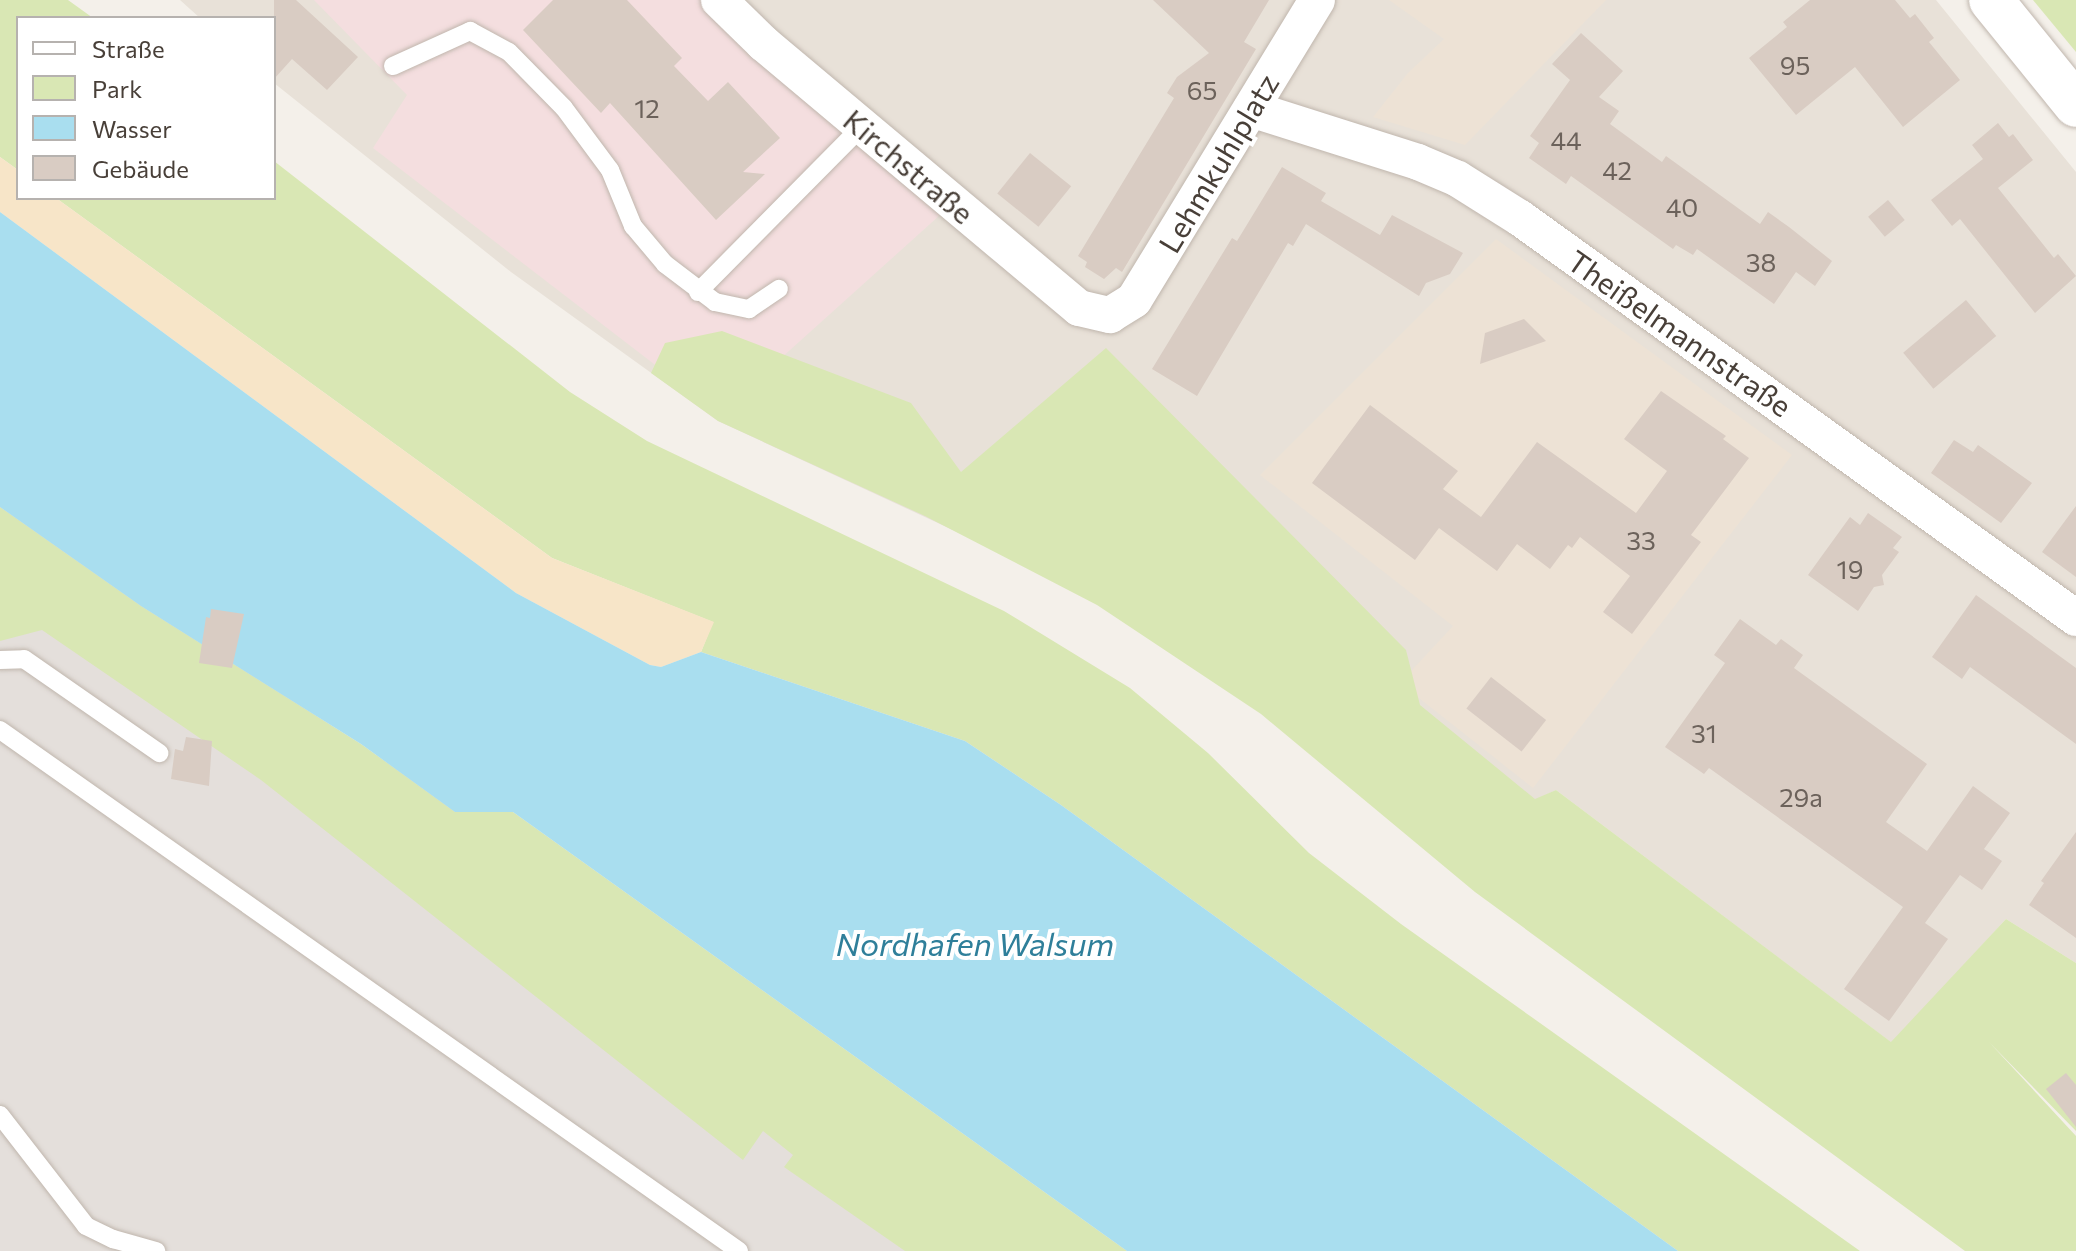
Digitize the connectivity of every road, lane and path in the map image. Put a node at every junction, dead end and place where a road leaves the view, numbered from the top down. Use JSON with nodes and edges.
{"nodes":[{"id":1,"x":719,"y":0,"type":"edge"},
{"id":2,"x":1317,"y":0,"type":"edge"},
{"id":3,"x":1991,"y":0,"type":"edge"},
{"id":4,"x":393,"y":66,"type":"dead end"},
{"id":5,"x":2076,"y":105,"type":"edge"},
{"id":6,"x":1251,"y":109,"type":"junction"},
{"id":7,"x":862,"y":126,"type":"junction"},
{"id":8,"x":779,"y":289,"type":"dead end"},
{"id":9,"x":698,"y":292,"type":"junction"},
{"id":10,"x":1110,"y":315,"type":"joint"},
{"id":11,"x":2076,"y":618,"type":"edge"},
{"id":12,"x":0,"y":660,"type":"edge"},
{"id":13,"x":0,"y":730,"type":"edge"},
{"id":14,"x":159,"y":753,"type":"dead end"},
{"id":15,"x":0,"y":1115,"type":"edge"},
{"id":16,"x":156,"y":1251,"type":"edge"},
{"id":17,"x":739,"y":1251,"type":"edge"}],
"edges":[{"from":1,"to":7,"type":"street","name":"Kirchstraße"},
{"from":2,"to":6,"type":"street","name":"Lehmkuhlplatz"},
{"from":3,"to":5,"type":"street"},
{"from":4,"to":9,"type":"lane"},
{"from":6,"to":10,"type":"street","name":"Lehmkuhlplatz"},
{"from":6,"to":11,"type":"street","name":"Theißelmannstraße"},
{"from":7,"to":9,"type":"lane"},
{"from":7,"to":10,"type":"street","name":"Kirchstraße"},
{"from":8,"to":9,"type":"lane"},
{"from":12,"to":14,"type":"lane"},
{"from":13,"to":17,"type":"lane"},
{"from":15,"to":16,"type":"lane"}]}
